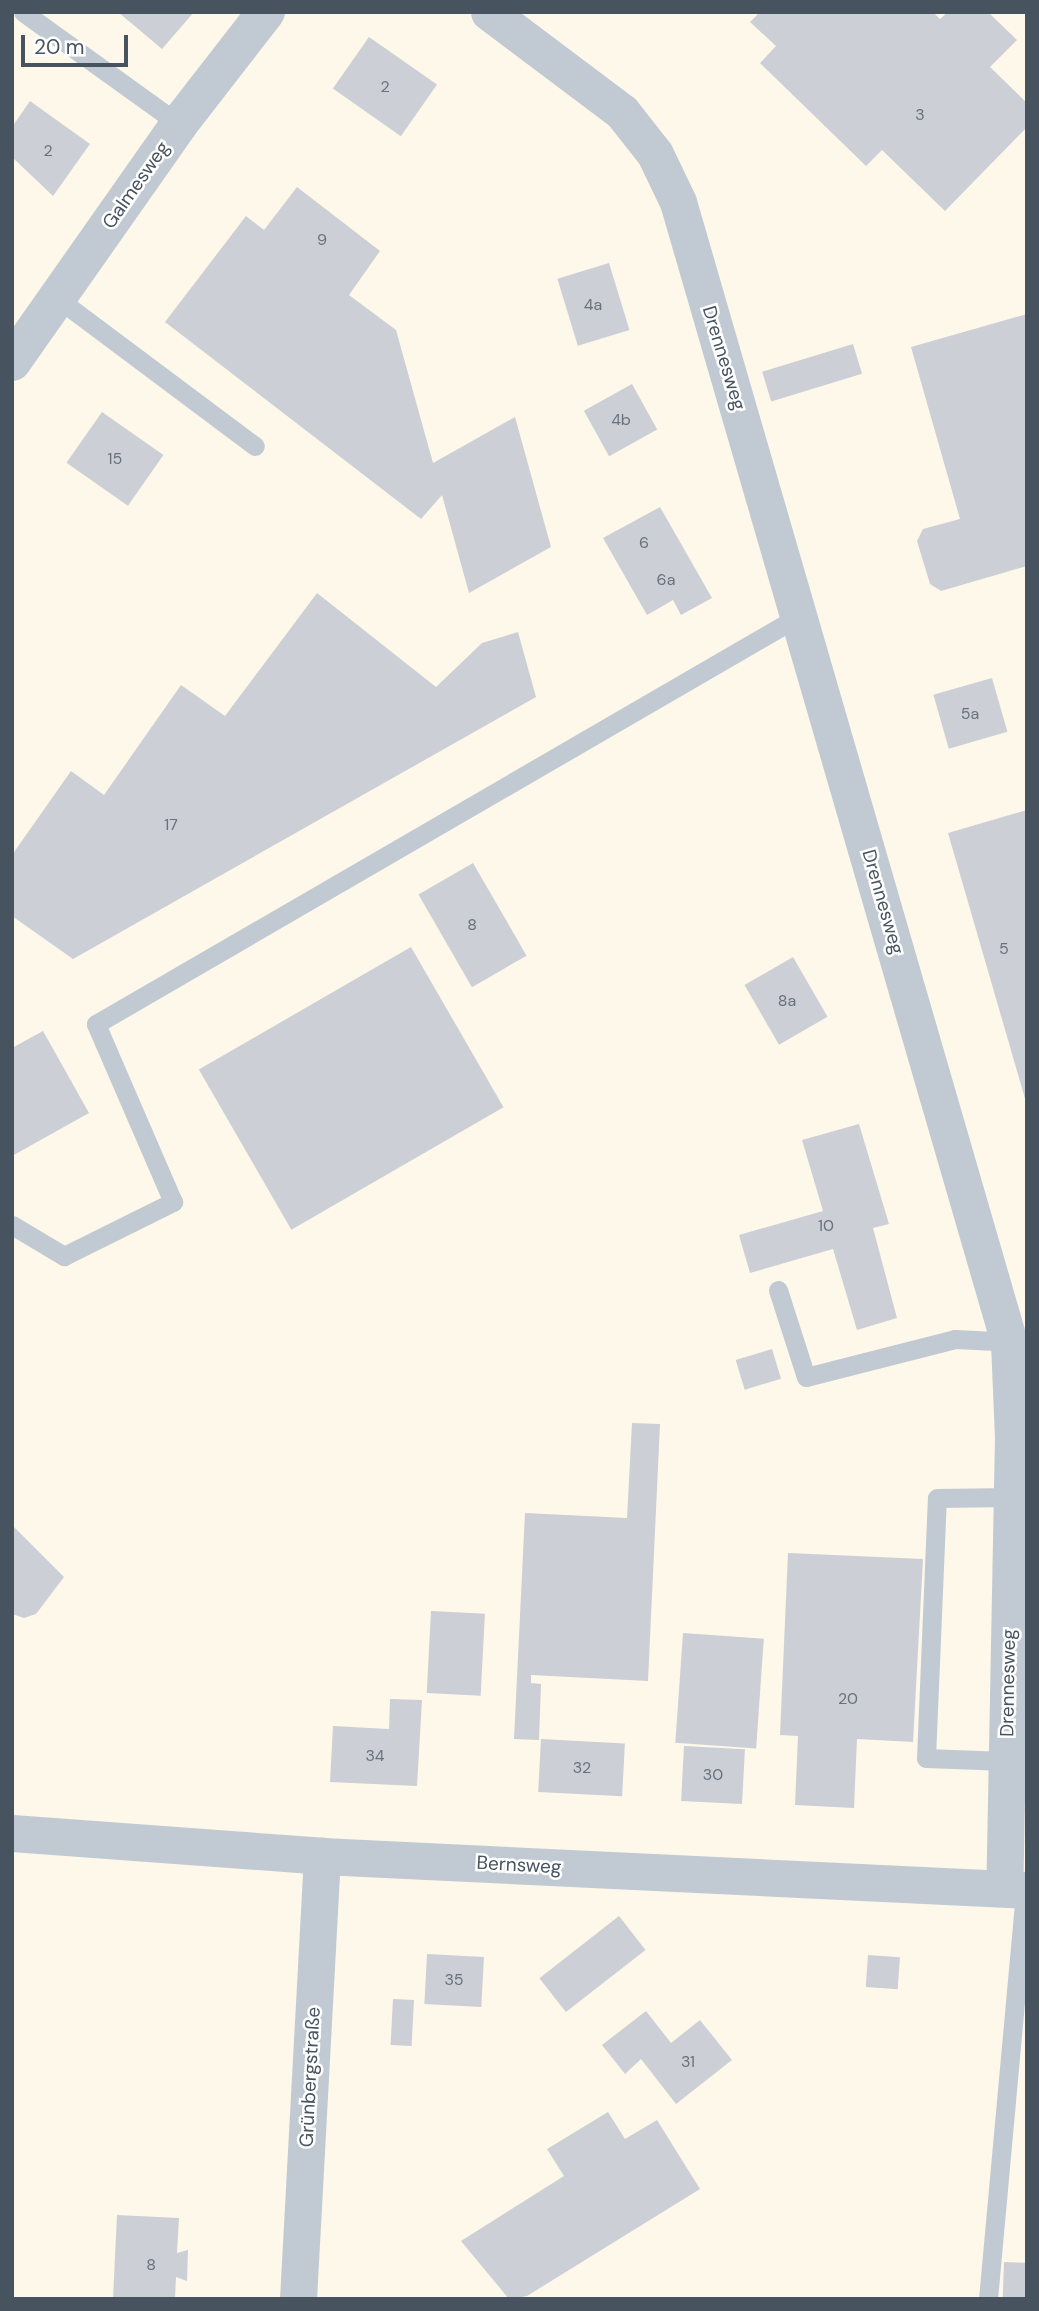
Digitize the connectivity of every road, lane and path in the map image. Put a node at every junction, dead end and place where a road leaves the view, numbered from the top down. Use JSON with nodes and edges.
{"nodes":[{"id":1,"x":23,"y":12,"type":"edge"},
{"id":2,"x":266,"y":12,"type":"edge"},
{"id":3,"x":489,"y":12,"type":"edge"},
{"id":4,"x":179,"y":124,"type":"junction"},
{"id":5,"x":57,"y":298,"type":"junction"},
{"id":6,"x":12,"y":362,"type":"edge"},
{"id":7,"x":255,"y":446,"type":"dead end"},
{"id":8,"x":801,"y":615,"type":"junction"},
{"id":9,"x":12,"y":1226,"type":"edge"},
{"id":10,"x":778,"y":1290,"type":"dead end"},
{"id":11,"x":1018,"y":1343,"type":"edge"},
{"id":12,"x":1012,"y":1497,"type":"junction"},
{"id":13,"x":1019,"y":1565,"type":"edge"},
{"id":14,"x":1006,"y":1761,"type":"junction"},
{"id":15,"x":12,"y":1833,"type":"edge"},
{"id":16,"x":322,"y":1856,"type":"junction"},
{"id":17,"x":1018,"y":1889,"type":"edge"},
{"id":18,"x":298,"y":2299,"type":"edge"},
{"id":19,"x":988,"y":2299,"type":"edge"}],
"edges":[{"from":1,"to":4,"type":"lane"},
{"from":2,"to":4,"type":"street","name":"Galmesweg"},
{"from":3,"to":8,"type":"street","name":"Drennesweg"},
{"from":4,"to":5,"type":"street","name":"Galmesweg"},
{"from":5,"to":6,"type":"street","name":"Galmesweg"},
{"from":5,"to":7,"type":"lane"},
{"from":8,"to":9,"type":"lane"},
{"from":8,"to":11,"type":"street","name":"Drennesweg"},
{"from":10,"to":11,"type":"lane"},
{"from":11,"to":12,"type":"street","name":"Drennesweg"},
{"from":12,"to":13,"type":"street","name":"Drennesweg"},
{"from":12,"to":14,"type":"lane"},
{"from":13,"to":14,"type":"street","name":"Drennesweg"},
{"from":14,"to":17,"type":"street","name":"Drennesweg"},
{"from":15,"to":16,"type":"street","name":"Bernsweg"},
{"from":16,"to":17,"type":"street","name":"Bernsweg"},
{"from":16,"to":18,"type":"street","name":"Grünbergstraße"},
{"from":17,"to":19,"type":"lane"}]}
